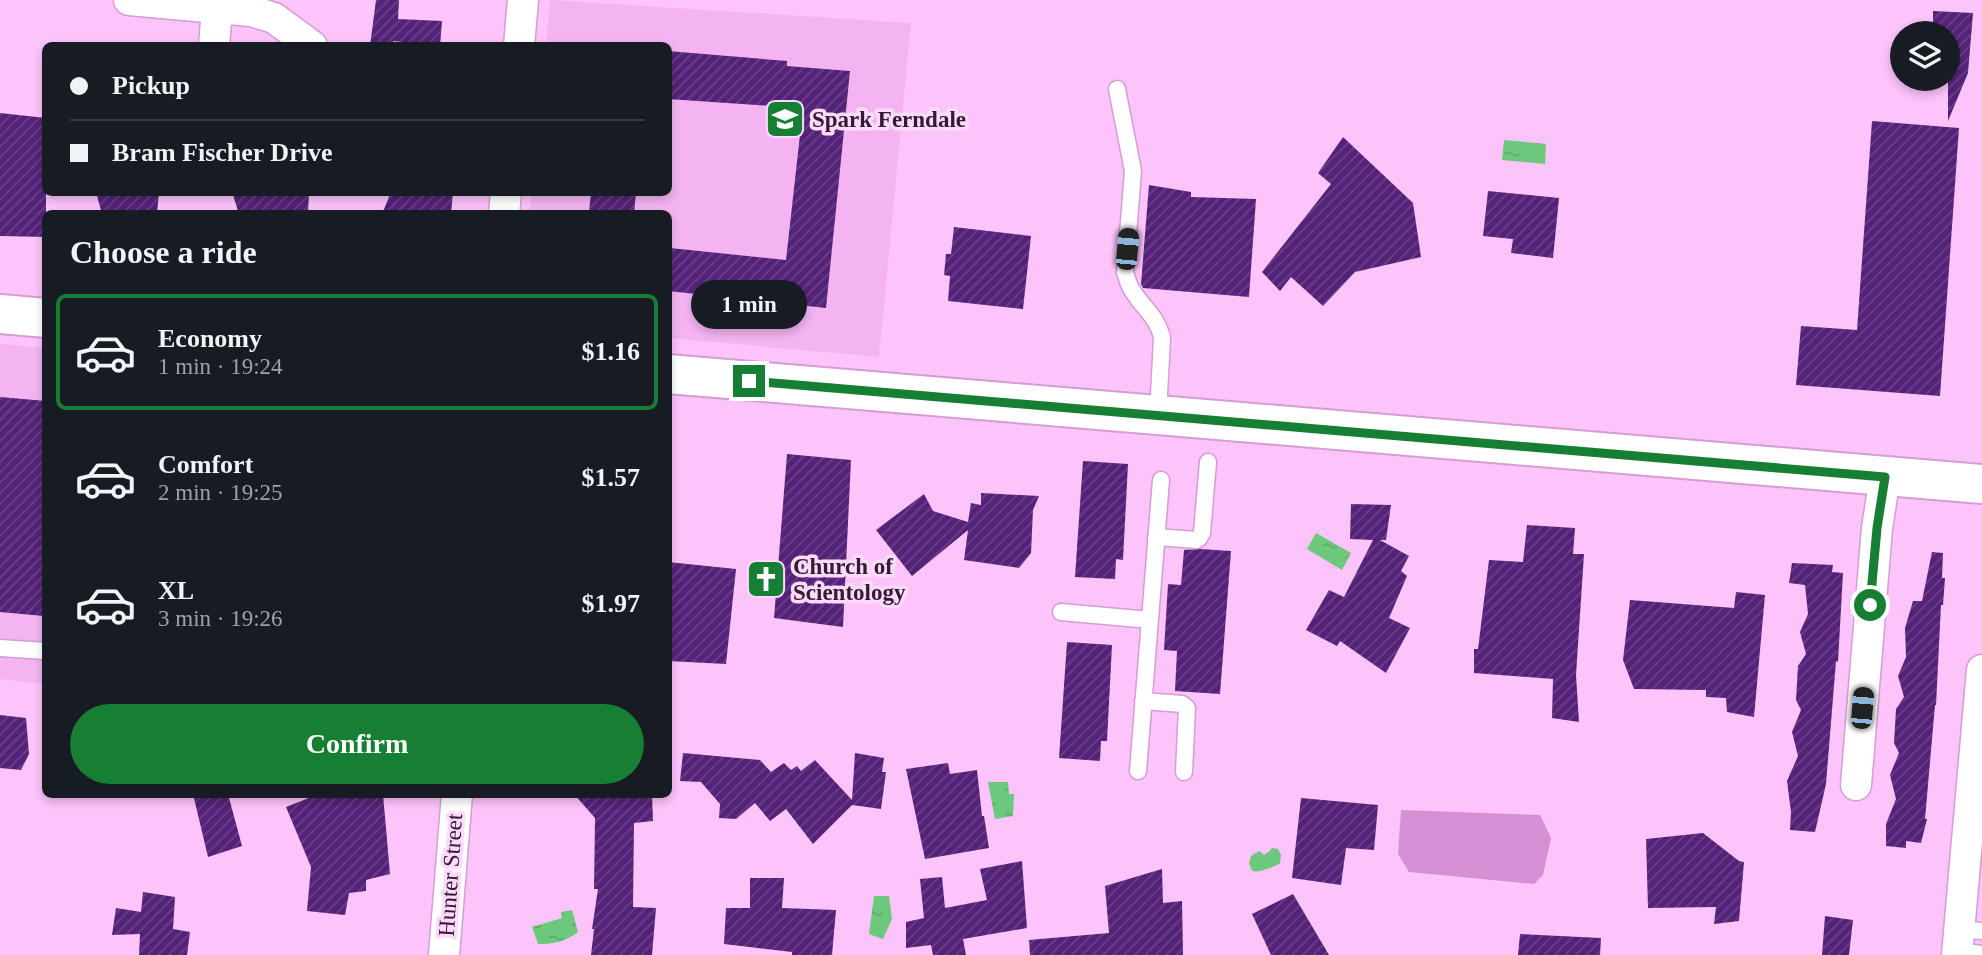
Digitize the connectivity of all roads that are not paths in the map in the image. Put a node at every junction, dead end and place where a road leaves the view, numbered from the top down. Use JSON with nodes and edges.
{"nodes":[{"id":1,"x":130,"y":0,"type":"edge"},
{"id":2,"x":523,"y":0,"type":"edge"},
{"id":3,"x":217,"y":8,"type":"junction"},
{"id":4,"x":214,"y":42,"type":"edge"},
{"id":5,"x":307,"y":42,"type":"edge"},
{"id":6,"x":519,"y":42,"type":"edge"},
{"id":7,"x":1117,"y":89,"type":"dead end"},
{"id":8,"x":672,"y":374,"type":"edge"},
{"id":9,"x":1158,"y":415,"type":"junction"},
{"id":10,"x":1209,"y":461,"type":"dead end"},
{"id":11,"x":1885,"y":477,"type":"junction"},
{"id":12,"x":1161,"y":480,"type":"dead end"},
{"id":13,"x":1982,"y":484,"type":"edge"},
{"id":14,"x":1156,"y":537,"type":"junction"},
{"id":15,"x":1060,"y":612,"type":"dead end"},
{"id":16,"x":1150,"y":620,"type":"junction"},
{"id":17,"x":0,"y":648,"type":"edge"},
{"id":18,"x":42,"y":651,"type":"edge"},
{"id":19,"x":1982,"y":670,"type":"edge"},
{"id":20,"x":1143,"y":701,"type":"junction"},
{"id":21,"x":1138,"y":771,"type":"dead end"},
{"id":22,"x":1184,"y":772,"type":"dead end"},
{"id":23,"x":1856,"y":785,"type":"dead end"},
{"id":24,"x":457,"y":798,"type":"edge"},
{"id":25,"x":1968,"y":944,"type":"edge"},
{"id":26,"x":444,"y":955,"type":"edge"}],
"edges":[{"from":1,"to":3,"type":"street"},
{"from":2,"to":6,"type":"street"},
{"from":3,"to":4,"type":"street"},
{"from":3,"to":5,"type":"street"},
{"from":7,"to":9,"type":"lane"},
{"from":8,"to":9,"type":"main road"},
{"from":9,"to":11,"type":"main road"},
{"from":10,"to":14,"type":"lane"},
{"from":11,"to":13,"type":"main road"},
{"from":11,"to":23,"type":"street"},
{"from":12,"to":14,"type":"lane"},
{"from":14,"to":16,"type":"lane"},
{"from":15,"to":16,"type":"lane"},
{"from":16,"to":20,"type":"lane"},
{"from":17,"to":18,"type":"lane"},
{"from":19,"to":25,"type":"street"},
{"from":20,"to":21,"type":"lane"},
{"from":20,"to":22,"type":"lane"},
{"from":24,"to":26,"type":"street","name":"Hunter Street"}]}
